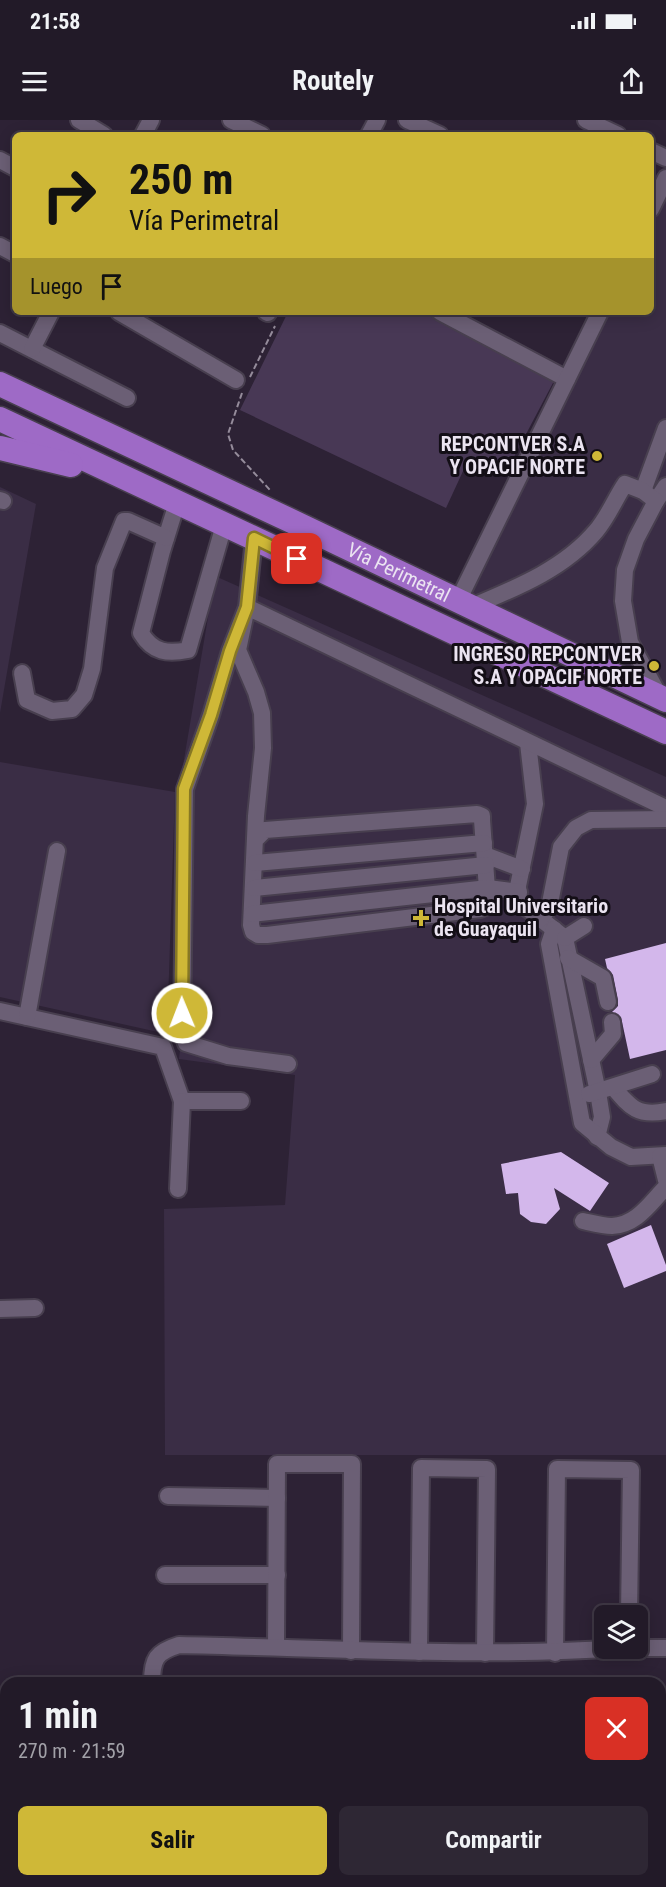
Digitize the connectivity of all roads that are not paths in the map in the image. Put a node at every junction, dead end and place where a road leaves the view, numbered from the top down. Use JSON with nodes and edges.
{"nodes":[{"id":1,"x":79,"y":120,"type":"edge"},
{"id":2,"x":231,"y":120,"type":"edge"},
{"id":3,"x":408,"y":120,"type":"edge"},
{"id":4,"x":586,"y":120,"type":"edge"},
{"id":5,"x":99,"y":132,"type":"edge"},
{"id":6,"x":256,"y":132,"type":"edge"},
{"id":7,"x":434,"y":132,"type":"edge"},
{"id":8,"x":612,"y":132,"type":"edge"},
{"id":9,"x":666,"y":178,"type":"edge"},
{"id":10,"x":654,"y":202,"type":"edge"},
{"id":11,"x":49,"y":315,"type":"edge"},
{"id":12,"x":124,"y":315,"type":"edge"},
{"id":13,"x":446,"y":315,"type":"edge"},
{"id":14,"x":599,"y":315,"type":"edge"},
{"id":15,"x":0,"y":333,"type":"edge"},
{"id":16,"x":32,"y":349,"type":"junction"},
{"id":17,"x":567,"y":379,"type":"junction"},
{"id":18,"x":0,"y":384,"type":"edge"},
{"id":19,"x":242,"y":385,"type":"road end"},
{"id":20,"x":127,"y":398,"type":"dead end"},
{"id":21,"x":0,"y":419,"type":"edge"},
{"id":22,"x":666,"y":428,"type":"edge"},
{"id":23,"x":0,"y":448,"type":"edge"},
{"id":24,"x":116,"y":475,"type":"junction"},
{"id":25,"x":666,"y":486,"type":"edge"},
{"id":26,"x":649,"y":496,"type":"junction"},
{"id":27,"x":177,"y":503,"type":"junction"},
{"id":28,"x":224,"y":525,"type":"junction"},
{"id":29,"x":166,"y":538,"type":"junction"},
{"id":30,"x":254,"y":538,"type":"junction"},
{"id":31,"x":465,"y":604,"type":"junction"},
{"id":32,"x":247,"y":607,"type":"junction"},
{"id":33,"x":22,"y":674,"type":"dead end"},
{"id":34,"x":663,"y":699,"type":"edge"},
{"id":35,"x":666,"y":732,"type":"edge"},
{"id":36,"x":528,"y":743,"type":"junction"},
{"id":37,"x":666,"y":808,"type":"edge"},
{"id":38,"x":666,"y":819,"type":"edge"},
{"id":39,"x":255,"y":840,"type":"junction"},
{"id":40,"x":57,"y":851,"type":"dead end"},
{"id":41,"x":485,"y":854,"type":"junction"},
{"id":42,"x":255,"y":863,"type":"junction"},
{"id":43,"x":522,"y":869,"type":"junction"},
{"id":44,"x":254,"y":888,"type":"junction"},
{"id":45,"x":488,"y":888,"type":"junction"},
{"id":46,"x":519,"y":892,"type":"junction"},
{"id":47,"x":584,"y":926,"type":"dead end"},
{"id":48,"x":553,"y":929,"type":"junction"},
{"id":49,"x":568,"y":958,"type":"junction"},
{"id":50,"x":608,"y":1002,"type":"dead end"},
{"id":51,"x":0,"y":1011,"type":"edge"},
{"id":52,"x":27,"y":1017,"type":"junction"},
{"id":53,"x":612,"y":1022,"type":"dead end"},
{"id":54,"x":591,"y":1060,"type":"junction"},
{"id":55,"x":288,"y":1064,"type":"dead end"},
{"id":56,"x":652,"y":1074,"type":"dead end"},
{"id":57,"x":605,"y":1089,"type":"junction"},
{"id":58,"x":577,"y":1098,"type":"junction"},
{"id":59,"x":182,"y":1101,"type":"junction"},
{"id":60,"x":241,"y":1101,"type":"dead end"},
{"id":61,"x":666,"y":1111,"type":"edge"},
{"id":62,"x":597,"y":1137,"type":"junction"},
{"id":63,"x":663,"y":1155,"type":"edge"},
{"id":64,"x":666,"y":1180,"type":"edge"},
{"id":65,"x":666,"y":1187,"type":"edge"},
{"id":66,"x":178,"y":1189,"type":"dead end"},
{"id":67,"x":583,"y":1221,"type":"dead end"},
{"id":68,"x":35,"y":1308,"type":"dead end"},
{"id":69,"x":0,"y":1309,"type":"edge"},
{"id":70,"x":168,"y":1496,"type":"dead end"},
{"id":71,"x":277,"y":1498,"type":"junction"},
{"id":72,"x":165,"y":1575,"type":"dead end"},
{"id":73,"x":277,"y":1575,"type":"junction"},
{"id":74,"x":629,"y":1605,"type":"edge"},
{"id":75,"x":276,"y":1647,"type":"junction"},
{"id":76,"x":648,"y":1648,"type":"edge"},
{"id":77,"x":666,"y":1648,"type":"edge"},
{"id":78,"x":594,"y":1650,"type":"edge"},
{"id":79,"x":351,"y":1651,"type":"junction"},
{"id":80,"x":419,"y":1652,"type":"junction"},
{"id":81,"x":485,"y":1653,"type":"junction"},
{"id":82,"x":555,"y":1653,"type":"junction"},
{"id":83,"x":152,"y":1677,"type":"edge"}],
"edges":[{"from":1,"to":5,"type":"street"},
{"from":2,"to":6,"type":"street"},
{"from":3,"to":7,"type":"street"},
{"from":4,"to":8,"type":"street"},
{"from":9,"to":10,"type":"street"},
{"from":11,"to":16,"type":"street"},
{"from":12,"to":19,"type":"street"},
{"from":13,"to":17,"type":"street"},
{"from":14,"to":17,"type":"street"},
{"from":15,"to":16,"type":"street"},
{"from":16,"to":20,"type":"street"},
{"from":17,"to":31,"type":"street"},
{"from":18,"to":31,"type":"highway","name":"Vía Perimetral"},
{"from":21,"to":24,"type":"highway","name":"Vía Perimetral"},
{"from":22,"to":26,"type":"street"},
{"from":23,"to":24,"type":"highway"},
{"from":24,"to":27,"type":"highway","name":"Vía Perimetral"},
{"from":25,"to":26,"type":"street"},
{"from":26,"to":31,"type":"street"},
{"from":26,"to":34,"type":"street"},
{"from":27,"to":28,"type":"highway","name":"Vía Perimetral"},
{"from":27,"to":29,"type":"street"},
{"from":28,"to":29,"type":"street"},
{"from":28,"to":30,"type":"highway","name":"Vía Perimetral"},
{"from":29,"to":33,"type":"street"},
{"from":30,"to":32,"type":"street"},
{"from":30,"to":35,"type":"highway","name":"Vía Perimetral"},
{"from":31,"to":34,"type":"highway","name":"Vía Perimetral"},
{"from":32,"to":36,"type":"street"},
{"from":32,"to":39,"type":"street"},
{"from":32,"to":55,"type":"street"},
{"from":36,"to":37,"type":"street"},
{"from":36,"to":43,"type":"street"},
{"from":38,"to":48,"type":"street"},
{"from":39,"to":41,"type":"street"},
{"from":39,"to":42,"type":"street"},
{"from":40,"to":52,"type":"street"},
{"from":41,"to":42,"type":"street"},
{"from":41,"to":43,"type":"street"},
{"from":41,"to":44,"type":"street"},
{"from":41,"to":45,"type":"street"},
{"from":42,"to":44,"type":"street"},
{"from":43,"to":46,"type":"street"},
{"from":44,"to":45,"type":"street"},
{"from":45,"to":46,"type":"street"},
{"from":46,"to":48,"type":"street"},
{"from":47,"to":48,"type":"street"},
{"from":48,"to":49,"type":"street"},
{"from":48,"to":58,"type":"street"},
{"from":49,"to":50,"type":"street"},
{"from":49,"to":54,"type":"street"},
{"from":51,"to":52,"type":"street"},
{"from":52,"to":59,"type":"street"},
{"from":53,"to":54,"type":"street"},
{"from":54,"to":57,"type":"street"},
{"from":56,"to":57,"type":"street"},
{"from":57,"to":58,"type":"street"},
{"from":57,"to":61,"type":"street"},
{"from":57,"to":62,"type":"street"},
{"from":58,"to":62,"type":"street"},
{"from":59,"to":60,"type":"street"},
{"from":59,"to":66,"type":"street"},
{"from":62,"to":63,"type":"street"},
{"from":63,"to":64,"type":"street"},
{"from":65,"to":67,"type":"street"},
{"from":68,"to":69,"type":"street"},
{"from":70,"to":71,"type":"street"},
{"from":71,"to":73,"type":"street"},
{"from":71,"to":79,"type":"street"},
{"from":72,"to":73,"type":"street"},
{"from":73,"to":75,"type":"street"},
{"from":74,"to":82,"type":"street"},
{"from":75,"to":79,"type":"street"},
{"from":75,"to":83,"type":"street"},
{"from":76,"to":77,"type":"street"},
{"from":78,"to":82,"type":"street"},
{"from":79,"to":80,"type":"street"},
{"from":80,"to":81,"type":"street"},
{"from":80,"to":81,"type":"street"},
{"from":81,"to":82,"type":"street"}]}
